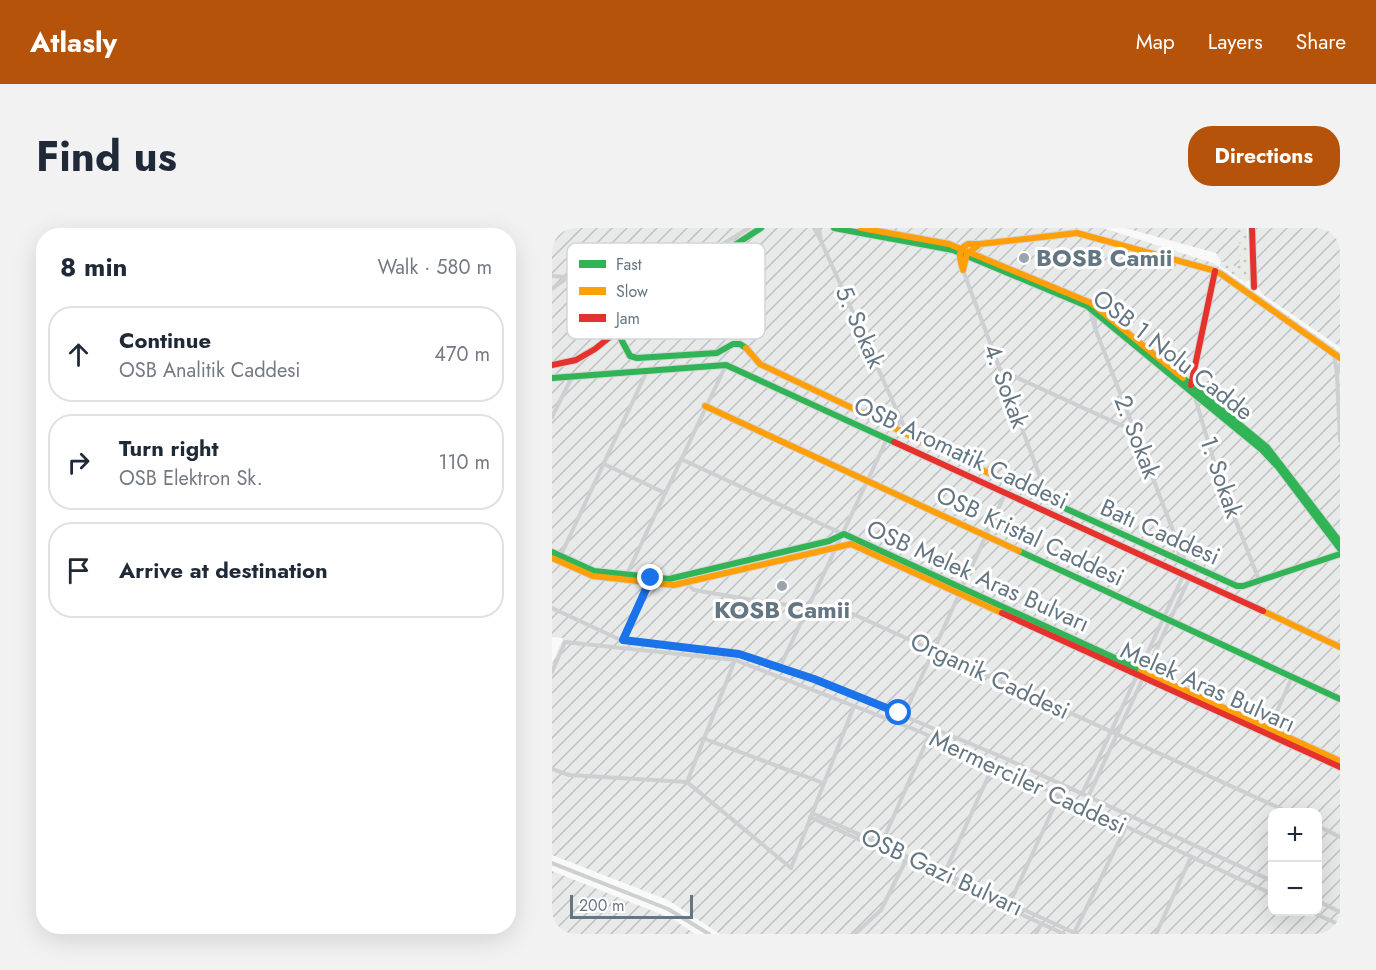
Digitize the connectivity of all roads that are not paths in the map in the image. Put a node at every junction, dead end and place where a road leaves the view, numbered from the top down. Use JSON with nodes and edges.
{"nodes":[{"id":1,"x":749,"y":228,"type":"edge"},
{"id":2,"x":761,"y":228,"type":"edge"},
{"id":3,"x":814,"y":228,"type":"edge"},
{"id":4,"x":819,"y":228,"type":"edge"},
{"id":5,"x":834,"y":228,"type":"edge"},
{"id":6,"x":861,"y":228,"type":"edge"},
{"id":7,"x":1251,"y":228,"type":"edge"},
{"id":8,"x":821,"y":241,"type":"junction"},
{"id":9,"x":724,"y":243,"type":"edge"},
{"id":10,"x":739,"y":243,"type":"edge"},
{"id":11,"x":963,"y":252,"type":"junction"},
{"id":12,"x":963,"y":270,"type":"joint"},
{"id":13,"x":1215,"y":271,"type":"junction"},
{"id":14,"x":552,"y":276,"type":"edge"},
{"id":15,"x":567,"y":278,"type":"edge"},
{"id":16,"x":567,"y":279,"type":"edge"},
{"id":17,"x":1254,"y":287,"type":"dead end"},
{"id":18,"x":553,"y":289,"type":"edge"},
{"id":19,"x":1093,"y":307,"type":"junction"},
{"id":20,"x":1098,"y":314,"type":"junction"},
{"id":21,"x":1095,"y":328,"type":"junction"},
{"id":22,"x":607,"y":339,"type":"edge"},
{"id":23,"x":621,"y":339,"type":"edge"},
{"id":24,"x":1333,"y":353,"type":"junction"},
{"id":25,"x":1340,"y":358,"type":"edge"},
{"id":26,"x":552,"y":365,"type":"edge"},
{"id":27,"x":726,"y":365,"type":"junction"},
{"id":28,"x":1340,"y":365,"type":"edge"},
{"id":29,"x":1000,"y":370,"type":"junction"},
{"id":30,"x":647,"y":371,"type":"junction"},
{"id":31,"x":1337,"y":375,"type":"junction"},
{"id":32,"x":572,"y":376,"type":"junction"},
{"id":33,"x":552,"y":378,"type":"edge"},
{"id":34,"x":1192,"y":388,"type":"junction"},
{"id":35,"x":1202,"y":399,"type":"junction"},
{"id":36,"x":705,"y":406,"type":"junction"},
{"id":37,"x":1198,"y":407,"type":"junction"},
{"id":38,"x":898,"y":413,"type":"junction"},
{"id":39,"x":552,"y":417,"type":"edge"},
{"id":40,"x":896,"y":429,"type":"junction"},
{"id":41,"x":1135,"y":431,"type":"junction"},
{"id":42,"x":908,"y":435,"type":"junction"},
{"id":43,"x":887,"y":438,"type":"junction"},
{"id":44,"x":1340,"y":441,"type":"edge"},
{"id":45,"x":681,"y":459,"type":"junction"},
{"id":46,"x":604,"y":465,"type":"junction"},
{"id":47,"x":866,"y":480,"type":"junction"},
{"id":48,"x":665,"y":493,"type":"junction"},
{"id":49,"x":1006,"y":493,"type":"junction"},
{"id":50,"x":1050,"y":502,"type":"junction"},
{"id":51,"x":844,"y":534,"type":"junction"},
{"id":52,"x":985,"y":536,"type":"junction"},
{"id":53,"x":1179,"y":546,"type":"junction"},
{"id":54,"x":1340,"y":547,"type":"edge"},
{"id":55,"x":835,"y":548,"type":"junction"},
{"id":56,"x":552,"y":552,"type":"edge"},
{"id":57,"x":557,"y":558,"type":"edge"},
{"id":58,"x":1178,"y":560,"type":"junction"},
{"id":59,"x":1186,"y":564,"type":"junction"},
{"id":60,"x":740,"y":567,"type":"junction"},
{"id":61,"x":625,"y":578,"type":"junction"},
{"id":62,"x":1186,"y":578,"type":"junction"},
{"id":63,"x":686,"y":580,"type":"junction"},
{"id":64,"x":1258,"y":580,"type":"junction"},
{"id":65,"x":650,"y":581,"type":"junction"},
{"id":66,"x":1235,"y":585,"type":"junction"},
{"id":67,"x":960,"y":591,"type":"junction"},
{"id":68,"x":1229,"y":597,"type":"junction"},
{"id":69,"x":809,"y":607,"type":"junction"},
{"id":70,"x":552,"y":609,"type":"edge"},
{"id":71,"x":1167,"y":618,"type":"junction"},
{"id":72,"x":623,"y":640,"type":"junction"},
{"id":73,"x":1340,"y":647,"type":"edge"},
{"id":74,"x":933,"y":649,"type":"junction"},
{"id":75,"x":735,"y":660,"type":"junction"},
{"id":76,"x":780,"y":667,"type":"junction"},
{"id":77,"x":552,"y":672,"type":"edge"},
{"id":78,"x":1140,"y":673,"type":"junction"},
{"id":79,"x":1292,"y":677,"type":"junction"},
{"id":80,"x":1340,"y":699,"type":"edge"},
{"id":81,"x":854,"y":706,"type":"junction"},
{"id":82,"x":904,"y":715,"type":"junction"},
{"id":83,"x":1111,"y":731,"type":"junction"},
{"id":84,"x":1269,"y":731,"type":"junction"},
{"id":85,"x":1118,"y":734,"type":"junction"},
{"id":86,"x":930,"y":736,"type":"junction"},
{"id":87,"x":705,"y":739,"type":"junction"},
{"id":88,"x":1340,"y":761,"type":"edge"},
{"id":89,"x":993,"y":766,"type":"junction"},
{"id":90,"x":1340,"y":767,"type":"edge"},
{"id":91,"x":552,"y":769,"type":"edge"},
{"id":92,"x":687,"y":782,"type":"junction"},
{"id":93,"x":823,"y":783,"type":"junction"},
{"id":94,"x":1059,"y":796,"type":"junction"},
{"id":95,"x":1086,"y":796,"type":"junction"},
{"id":96,"x":1082,"y":807,"type":"junction"},
{"id":97,"x":1277,"y":808,"type":"edge"},
{"id":98,"x":811,"y":815,"type":"junction"},
{"id":99,"x":1126,"y":827,"type":"junction"},
{"id":100,"x":1322,"y":828,"type":"edge"},
{"id":101,"x":1340,"y":837,"type":"edge"},
{"id":102,"x":880,"y":846,"type":"junction"},
{"id":103,"x":1191,"y":857,"type":"junction"},
{"id":104,"x":906,"y":859,"type":"junction"},
{"id":105,"x":552,"y":863,"type":"edge"},
{"id":106,"x":944,"y":875,"type":"junction"},
{"id":107,"x":1268,"y":879,"type":"edge"},
{"id":108,"x":1268,"y":892,"type":"edge"},
{"id":109,"x":1322,"y":904,"type":"edge"},
{"id":110,"x":1009,"y":905,"type":"junction"},
{"id":111,"x":1340,"y":912,"type":"edge"},
{"id":112,"x":1320,"y":916,"type":"edge"},
{"id":113,"x":1042,"y":921,"type":"junction"},
{"id":114,"x":1340,"y":925,"type":"edge"},
{"id":115,"x":552,"y":931,"type":"edge"},
{"id":116,"x":559,"y":934,"type":"edge"},
{"id":117,"x":709,"y":934,"type":"edge"},
{"id":118,"x":855,"y":934,"type":"edge"},
{"id":119,"x":1036,"y":934,"type":"edge"},
{"id":120,"x":1064,"y":934,"type":"edge"},
{"id":121,"x":1075,"y":934,"type":"edge"},
{"id":122,"x":1156,"y":934,"type":"edge"}],
"edges":[{"from":1,"to":9,"type":"street"},
{"from":2,"to":10,"type":"street","name":"Batı Caddesi"},
{"from":3,"to":8,"type":"street","name":"5. Sokak"},
{"from":4,"to":8,"type":"street","name":"5. Sokak"},
{"from":5,"to":11,"type":"street","name":"OSB 1 Nolu Cadde"},
{"from":6,"to":11,"type":"street","name":"OSB 1 Nolu Cadde"},
{"from":7,"to":17,"type":"street"},
{"from":8,"to":38,"type":"street","name":"5. Sokak"},
{"from":11,"to":12,"type":"street"},
{"from":11,"to":13,"type":"street"},
{"from":11,"to":19,"type":"street","name":"OSB 1 Nolu Cadde"},
{"from":12,"to":29,"type":"street","name":"4. Sokak"},
{"from":13,"to":24,"type":"street"},
{"from":13,"to":34,"type":"street"},
{"from":14,"to":15,"type":"street"},
{"from":14,"to":18,"type":"street"},
{"from":16,"to":18,"type":"street"},
{"from":19,"to":20,"type":"street","name":"OSB 1 Nolu Cadde"},
{"from":19,"to":21,"type":"street","name":"2. Sokak"},
{"from":19,"to":34,"type":"street","name":"OSB 1 Nolu Cadde"},
{"from":20,"to":21,"type":"street"},
{"from":20,"to":34,"type":"street","name":"OSB 1 Nolu Cadde"},
{"from":21,"to":41,"type":"street","name":"2. Sokak"},
{"from":22,"to":26,"type":"street"},
{"from":23,"to":40,"type":"street","name":"Batı Caddesi"},
{"from":24,"to":25,"type":"street"},
{"from":24,"to":31,"type":"street"},
{"from":27,"to":30,"type":"street","name":"OSB Aromatik Caddesi"},
{"from":27,"to":36,"type":"street"},
{"from":27,"to":43,"type":"street","name":"OSB Aromatik Caddesi"},
{"from":28,"to":31,"type":"street"},
{"from":29,"to":41,"type":"street"},
{"from":29,"to":50,"type":"street","name":"4. Sokak"},
{"from":30,"to":32,"type":"street","name":"OSB Aromatik Caddesi"},
{"from":30,"to":46,"type":"street"},
{"from":31,"to":44,"type":"street"},
{"from":32,"to":33,"type":"street","name":"OSB Aromatik Caddesi"},
{"from":32,"to":39,"type":"street"},
{"from":34,"to":35,"type":"street","name":"OSB 1 Nolu Cadde"},
{"from":34,"to":37,"type":"street","name":"1. Sokak"},
{"from":34,"to":54,"type":"street","name":"OSB 1 Nolu Cadde"},
{"from":35,"to":37,"type":"street","name":"1. Sokak"},
{"from":35,"to":54,"type":"street","name":"OSB 1 Nolu Cadde"},
{"from":36,"to":45,"type":"street"},
{"from":36,"to":47,"type":"street","name":"OSB Kristal Caddesi"},
{"from":37,"to":64,"type":"street","name":"1. Sokak"},
{"from":38,"to":40,"type":"street"},
{"from":38,"to":42,"type":"street","name":"5. Sokak"},
{"from":40,"to":42,"type":"street","name":"Batı Caddesi"},
{"from":41,"to":53,"type":"street","name":"2. Sokak"},
{"from":42,"to":50,"type":"street","name":"Batı Caddesi"},
{"from":43,"to":47,"type":"street"},
{"from":43,"to":49,"type":"street","name":"OSB Aromatik Caddesi"},
{"from":45,"to":48,"type":"street"},
{"from":45,"to":51,"type":"street"},
{"from":46,"to":48,"type":"street"},
{"from":46,"to":57,"type":"street"},
{"from":47,"to":51,"type":"street"},
{"from":47,"to":52,"type":"street","name":"OSB Kristal Caddesi"},
{"from":48,"to":61,"type":"street"},
{"from":49,"to":52,"type":"street"},
{"from":49,"to":62,"type":"street","name":"OSB Aromatik Caddesi"},
{"from":50,"to":58,"type":"street","name":"Batı Caddesi"},
{"from":51,"to":55,"type":"street"},
{"from":51,"to":60,"type":"street","name":"OSB Melek Aras Bulvarı"},
{"from":51,"to":67,"type":"street","name":"OSB Melek Aras Bulvarı"},
{"from":52,"to":67,"type":"street"},
{"from":52,"to":71,"type":"street","name":"OSB Kristal Caddesi"},
{"from":53,"to":58,"type":"street","name":"2. Sokak"},
{"from":53,"to":59,"type":"street","name":"2. Sokak"},
{"from":54,"to":64,"type":"street","name":"Batı Caddesi"},
{"from":55,"to":60,"type":"street"},
{"from":55,"to":67,"type":"street"},
{"from":55,"to":69,"type":"street"},
{"from":56,"to":57,"type":"street","name":"OSB Melek Aras Bulvarı"},
{"from":57,"to":61,"type":"street","name":"OSB Melek Aras Bulvarı"},
{"from":58,"to":59,"type":"street","name":"Batı Caddesi"},
{"from":59,"to":66,"type":"street","name":"Batı Caddesi"},
{"from":60,"to":63,"type":"street","name":"OSB Melek Aras Bulvarı"},
{"from":61,"to":65,"type":"street","name":"OSB Melek Aras Bulvarı"},
{"from":62,"to":68,"type":"street","name":"OSB Aromatik Caddesi"},
{"from":62,"to":71,"type":"street"},
{"from":63,"to":65,"type":"street","name":"OSB Melek Aras Bulvarı"},
{"from":63,"to":69,"type":"street","name":"Organik Caddesi"},
{"from":64,"to":66,"type":"street","name":"Batı Caddesi"},
{"from":65,"to":72,"type":"street"},
{"from":66,"to":68,"type":"street"},
{"from":67,"to":74,"type":"street"},
{"from":67,"to":78,"type":"street","name":"OSB Melek Aras Bulvarı"},
{"from":68,"to":73,"type":"street","name":"OSB Aromatik Caddesi"},
{"from":69,"to":74,"type":"street","name":"Organik Caddesi"},
{"from":69,"to":76,"type":"street"},
{"from":70,"to":72,"type":"street"},
{"from":71,"to":78,"type":"street"},
{"from":71,"to":79,"type":"street","name":"OSB Kristal Caddesi"},
{"from":72,"to":76,"type":"street"},
{"from":74,"to":82,"type":"street"},
{"from":74,"to":83,"type":"street","name":"Organik Caddesi"},
{"from":75,"to":77,"type":"street","name":"Mermerciler Caddesi"},
{"from":75,"to":81,"type":"street","name":"Mermerciler Caddesi"},
{"from":75,"to":87,"type":"street"},
{"from":76,"to":82,"type":"street"},
{"from":78,"to":83,"type":"street"},
{"from":78,"to":84,"type":"street","name":"OSB Melek Aras Bulvarı"},
{"from":78,"to":85,"type":"street"},
{"from":79,"to":80,"type":"street","name":"OSB Kristal Caddesi"},
{"from":79,"to":84,"type":"street"},
{"from":81,"to":86,"type":"street","name":"Mermerciler Caddesi"},
{"from":81,"to":93,"type":"street"},
{"from":82,"to":95,"type":"street"},
{"from":83,"to":85,"type":"street","name":"Organik Caddesi"},
{"from":83,"to":95,"type":"street"},
{"from":84,"to":88,"type":"street","name":"OSB Melek Aras Bulvarı"},
{"from":84,"to":90,"type":"street","name":"Melek Aras Bulvarı"},
{"from":85,"to":95,"type":"street"},
{"from":85,"to":97,"type":"street","name":"Organik Caddesi"},
{"from":86,"to":89,"type":"street","name":"Mermerciler Caddesi"},
{"from":86,"to":102,"type":"street"},
{"from":87,"to":92,"type":"street"},
{"from":87,"to":93,"type":"street"},
{"from":89,"to":94,"type":"street","name":"Mermerciler Caddesi"},
{"from":89,"to":106,"type":"street"},
{"from":91,"to":92,"type":"street"},
{"from":92,"to":98,"type":"street"},
{"from":93,"to":98,"type":"street"},
{"from":94,"to":96,"type":"street","name":"Mermerciler Caddesi"},
{"from":94,"to":110,"type":"street"},
{"from":95,"to":96,"type":"street"},
{"from":95,"to":107,"type":"street"},
{"from":96,"to":99,"type":"street","name":"Mermerciler Caddesi"},
{"from":98,"to":102,"type":"street","name":"OSB Gazi Bulvarı"},
{"from":99,"to":103,"type":"street","name":"Mermerciler Caddesi"},
{"from":99,"to":121,"type":"street"},
{"from":100,"to":101,"type":"street"},
{"from":102,"to":104,"type":"street","name":"OSB Gazi Bulvarı"},
{"from":103,"to":108,"type":"street","name":"Mermerciler Caddesi"},
{"from":103,"to":122,"type":"street"},
{"from":104,"to":106,"type":"street","name":"OSB Gazi Bulvarı"},
{"from":104,"to":118,"type":"street"},
{"from":105,"to":117,"type":"street"},
{"from":106,"to":110,"type":"street","name":"OSB Gazi Bulvarı"},
{"from":109,"to":111,"type":"street"},
{"from":110,"to":113,"type":"street","name":"OSB Gazi Bulvarı"},
{"from":112,"to":114,"type":"street"},
{"from":113,"to":119,"type":"street"},
{"from":113,"to":120,"type":"street","name":"OSB Gazi Bulvarı"},
{"from":113,"to":121,"type":"street","name":"OSB Gazi Bulvarı"},
{"from":115,"to":116,"type":"street"}]}
